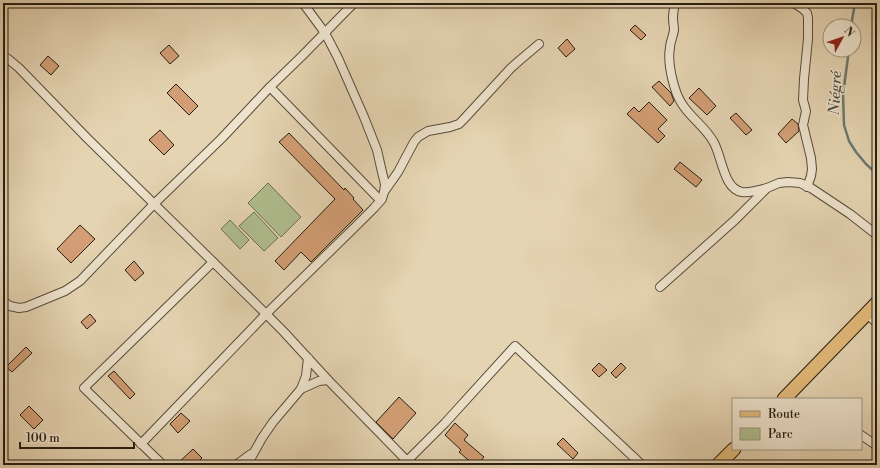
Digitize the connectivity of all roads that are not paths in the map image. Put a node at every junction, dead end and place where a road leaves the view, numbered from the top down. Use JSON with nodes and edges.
{"nodes":[{"id":1,"x":303,"y":3,"type":"edge"},
{"id":2,"x":354,"y":3,"type":"edge"},
{"id":3,"x":674,"y":3,"type":"edge"},
{"id":4,"x":794,"y":3,"type":"edge"},
{"id":5,"x":325,"y":33,"type":"junction"},
{"id":6,"x":539,"y":44,"type":"dead end"},
{"id":7,"x":3,"y":57,"type":"edge"},
{"id":8,"x":270,"y":87,"type":"junction"},
{"id":9,"x":807,"y":187,"type":"junction"},
{"id":10,"x":767,"y":188,"type":"junction"},
{"id":11,"x":384,"y":192,"type":"junction"},
{"id":12,"x":380,"y":200,"type":"junction"},
{"id":13,"x":154,"y":204,"type":"junction"},
{"id":14,"x":877,"y":235,"type":"edge"},
{"id":15,"x":213,"y":262,"type":"junction"},
{"id":16,"x":660,"y":287,"type":"dead end"},
{"id":17,"x":3,"y":301,"type":"edge"},
{"id":18,"x":877,"y":304,"type":"edge"},
{"id":19,"x":266,"y":314,"type":"junction"},
{"id":20,"x":867,"y":314,"type":"junction"},
{"id":21,"x":877,"y":323,"type":"edge"},
{"id":22,"x":308,"y":358,"type":"junction"},
{"id":23,"x":328,"y":380,"type":"junction"},
{"id":24,"x":301,"y":389,"type":"junction"},
{"id":25,"x":789,"y":398,"type":"edge"},
{"id":26,"x":862,"y":436,"type":"edge"},
{"id":27,"x":141,"y":444,"type":"junction"},
{"id":28,"x":877,"y":446,"type":"edge"},
{"id":29,"x":733,"y":450,"type":"edge"},
{"id":30,"x":253,"y":453,"type":"junction"},
{"id":31,"x":407,"y":464,"type":"edge"},
{"id":32,"x":163,"y":465,"type":"edge"},
{"id":33,"x":236,"y":465,"type":"edge"},
{"id":34,"x":247,"y":465,"type":"edge"},
{"id":35,"x":642,"y":465,"type":"edge"},
{"id":36,"x":718,"y":465,"type":"edge"}],
"edges":[{"from":1,"to":5,"type":"street"},
{"from":2,"to":5,"type":"street"},
{"from":3,"to":10,"type":"street"},
{"from":4,"to":9,"type":"street"},
{"from":5,"to":8,"type":"street"},
{"from":5,"to":11,"type":"street"},
{"from":6,"to":11,"type":"street"},
{"from":7,"to":13,"type":"street"},
{"from":8,"to":12,"type":"street"},
{"from":8,"to":13,"type":"street"},
{"from":9,"to":10,"type":"street"},
{"from":9,"to":14,"type":"street"},
{"from":10,"to":16,"type":"street"},
{"from":11,"to":12,"type":"street"},
{"from":12,"to":19,"type":"street"},
{"from":13,"to":15,"type":"street"},
{"from":13,"to":17,"type":"street"},
{"from":15,"to":19,"type":"street"},
{"from":15,"to":27,"type":"street"},
{"from":18,"to":20,"type":"main road"},
{"from":19,"to":22,"type":"street"},
{"from":19,"to":27,"type":"street"},
{"from":20,"to":21,"type":"street"},
{"from":20,"to":25,"type":"main road"},
{"from":22,"to":23,"type":"street"},
{"from":22,"to":24,"type":"street"},
{"from":23,"to":24,"type":"street"},
{"from":23,"to":31,"type":"street"},
{"from":24,"to":30,"type":"street"},
{"from":26,"to":28,"type":"street"},
{"from":27,"to":32,"type":"street"},
{"from":29,"to":36,"type":"main road"},
{"from":30,"to":33,"type":"street"},
{"from":30,"to":34,"type":"street"},
{"from":31,"to":35,"type":"street"}]}
